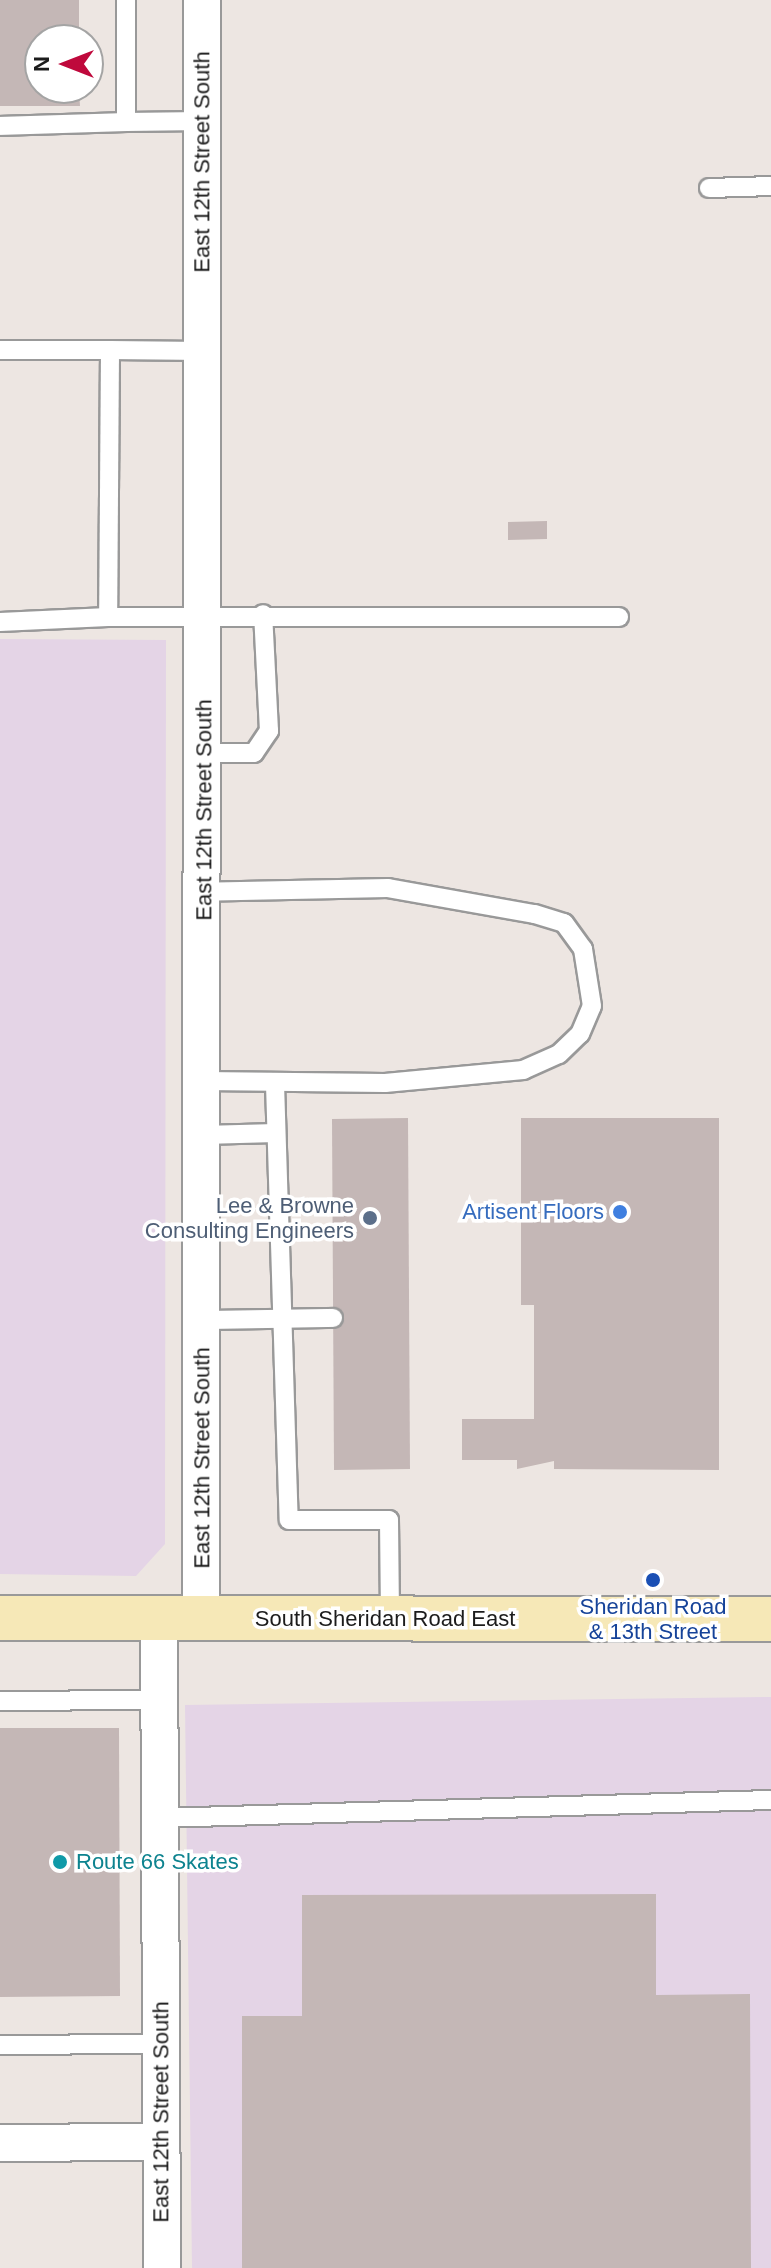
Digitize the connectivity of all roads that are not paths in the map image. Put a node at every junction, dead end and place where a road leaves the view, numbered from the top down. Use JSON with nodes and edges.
{"nodes":[{"id":1,"x":126,"y":0,"type":"edge"},
{"id":2,"x":202,"y":0,"type":"edge"},
{"id":3,"x":202,"y":121,"type":"junction"},
{"id":4,"x":126,"y":122,"type":"junction"},
{"id":5,"x":0,"y":126,"type":"edge"},
{"id":6,"x":771,"y":186,"type":"edge"},
{"id":7,"x":709,"y":188,"type":"dead end"},
{"id":8,"x":0,"y":350,"type":"edge"},
{"id":9,"x":110,"y":350,"type":"junction"},
{"id":10,"x":203,"y":351,"type":"junction"},
{"id":11,"x":203,"y":613,"type":"junction"},
{"id":12,"x":263,"y":614,"type":"junction"},
{"id":13,"x":108,"y":617,"type":"junction"},
{"id":14,"x":619,"y":617,"type":"dead end"},
{"id":15,"x":0,"y":622,"type":"edge"},
{"id":16,"x":206,"y":753,"type":"junction"},
{"id":17,"x":204,"y":892,"type":"junction"},
{"id":18,"x":203,"y":1081,"type":"junction"},
{"id":19,"x":275,"y":1084,"type":"junction"},
{"id":20,"x":276,"y":1133,"type":"junction"},
{"id":21,"x":203,"y":1135,"type":"junction"},
{"id":22,"x":333,"y":1318,"type":"dead end"},
{"id":23,"x":288,"y":1319,"type":"junction"},
{"id":24,"x":202,"y":1320,"type":"junction"},
{"id":25,"x":0,"y":1618,"type":"edge"},
{"id":26,"x":180,"y":1619,"type":"junction"},
{"id":27,"x":390,"y":1619,"type":"junction"},
{"id":28,"x":771,"y":1619,"type":"edge"},
{"id":29,"x":158,"y":1700,"type":"junction"},
{"id":30,"x":0,"y":1701,"type":"edge"},
{"id":31,"x":771,"y":1800,"type":"edge"},
{"id":32,"x":160,"y":1818,"type":"junction"},
{"id":33,"x":161,"y":2044,"type":"junction"},
{"id":34,"x":0,"y":2045,"type":"edge"},
{"id":35,"x":161,"y":2142,"type":"junction"},
{"id":36,"x":0,"y":2143,"type":"edge"},
{"id":37,"x":162,"y":2268,"type":"edge"}],
"edges":[{"from":1,"to":4,"type":"lane"},
{"from":2,"to":3,"type":"street","name":"East 12th Street South"},
{"from":3,"to":4,"type":"lane"},
{"from":3,"to":10,"type":"street","name":"East 12th Street South"},
{"from":4,"to":5,"type":"lane"},
{"from":6,"to":7,"type":"lane"},
{"from":8,"to":9,"type":"lane"},
{"from":9,"to":10,"type":"lane"},
{"from":9,"to":13,"type":"lane"},
{"from":10,"to":11,"type":"street","name":"East 12th Street South"},
{"from":11,"to":12,"type":"lane"},
{"from":11,"to":13,"type":"lane"},
{"from":11,"to":16,"type":"street","name":"East 12th Street South"},
{"from":12,"to":14,"type":"lane"},
{"from":12,"to":16,"type":"lane"},
{"from":13,"to":15,"type":"lane"},
{"from":16,"to":17,"type":"street","name":"East 12th Street South"},
{"from":17,"to":18,"type":"street","name":"East 12th Street South"},
{"from":17,"to":19,"type":"lane"},
{"from":18,"to":19,"type":"lane"},
{"from":18,"to":21,"type":"street","name":"East 12th Street South"},
{"from":19,"to":20,"type":"lane"},
{"from":20,"to":21,"type":"lane"},
{"from":20,"to":23,"type":"lane"},
{"from":21,"to":24,"type":"street","name":"East 12th Street South"},
{"from":22,"to":23,"type":"lane"},
{"from":23,"to":24,"type":"lane"},
{"from":23,"to":27,"type":"lane"},
{"from":24,"to":26,"type":"street","name":"East 12th Street South"},
{"from":25,"to":26,"type":"main road","name":"South Sheridan Road East"},
{"from":26,"to":27,"type":"main road","name":"South Sheridan Road East"},
{"from":26,"to":29,"type":"street","name":"East 12th Street South"},
{"from":27,"to":28,"type":"main road","name":"South Sheridan Road East"},
{"from":29,"to":30,"type":"lane"},
{"from":29,"to":32,"type":"street","name":"East 12th Street South"},
{"from":31,"to":32,"type":"lane"},
{"from":32,"to":33,"type":"street","name":"East 12th Street South"},
{"from":33,"to":34,"type":"lane"},
{"from":33,"to":35,"type":"street","name":"East 12th Street South"},
{"from":35,"to":36,"type":"street"},
{"from":35,"to":37,"type":"street","name":"East 12th Street South"}]}
